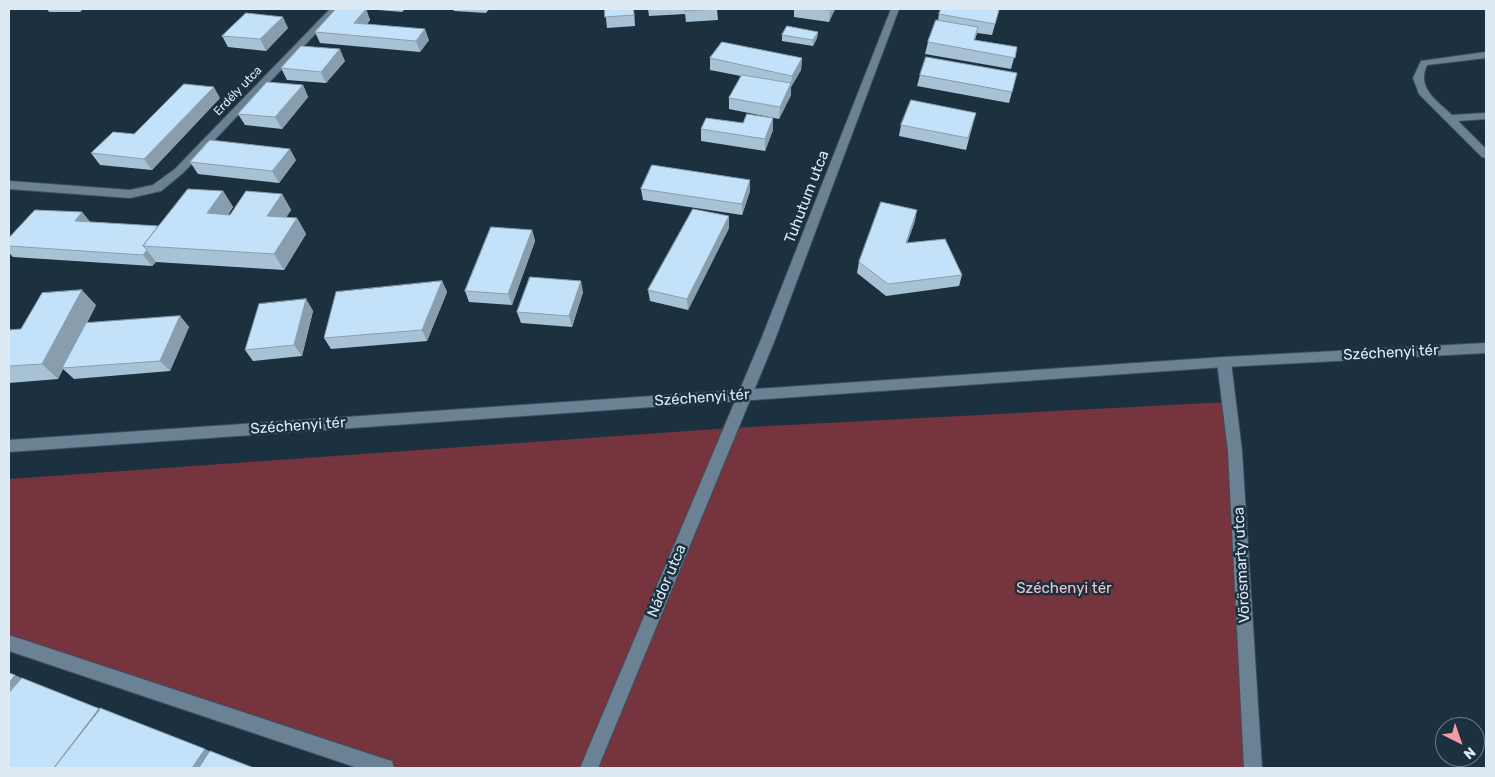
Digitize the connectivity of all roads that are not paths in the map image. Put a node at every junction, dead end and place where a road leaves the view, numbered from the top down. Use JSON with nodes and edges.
{"nodes":[{"id":1,"x":335,"y":9,"type":"edge"},
{"id":2,"x":895,"y":9,"type":"edge"},
{"id":3,"x":1486,"y":55,"type":"edge"},
{"id":4,"x":1486,"y":116,"type":"edge"},
{"id":5,"x":1450,"y":118,"type":"junction"},
{"id":6,"x":1486,"y":155,"type":"edge"},
{"id":7,"x":9,"y":186,"type":"edge"},
{"id":8,"x":1486,"y":348,"type":"edge"},
{"id":9,"x":1224,"y":362,"type":"junction"},
{"id":10,"x":745,"y":395,"type":"junction"},
{"id":11,"x":9,"y":446,"type":"edge"},
{"id":12,"x":9,"y":643,"type":"edge"},
{"id":13,"x":386,"y":768,"type":"edge"},
{"id":14,"x":589,"y":768,"type":"edge"},
{"id":15,"x":1253,"y":768,"type":"edge"}],
"edges":[{"from":1,"to":7,"type":"street","name":"Erdély utca"},
{"from":2,"to":10,"type":"street","name":"Tuhutum utca"},
{"from":3,"to":5,"type":"street"},
{"from":4,"to":5,"type":"street"},
{"from":5,"to":6,"type":"street"},
{"from":8,"to":9,"type":"street","name":"Széchenyi tér"},
{"from":9,"to":10,"type":"street","name":"Széchenyi tér"},
{"from":9,"to":15,"type":"street","name":"Vörösmarty utca"},
{"from":10,"to":11,"type":"street","name":"Széchenyi tér"},
{"from":10,"to":14,"type":"street","name":"Nádor utca"},
{"from":12,"to":13,"type":"street"}]}
